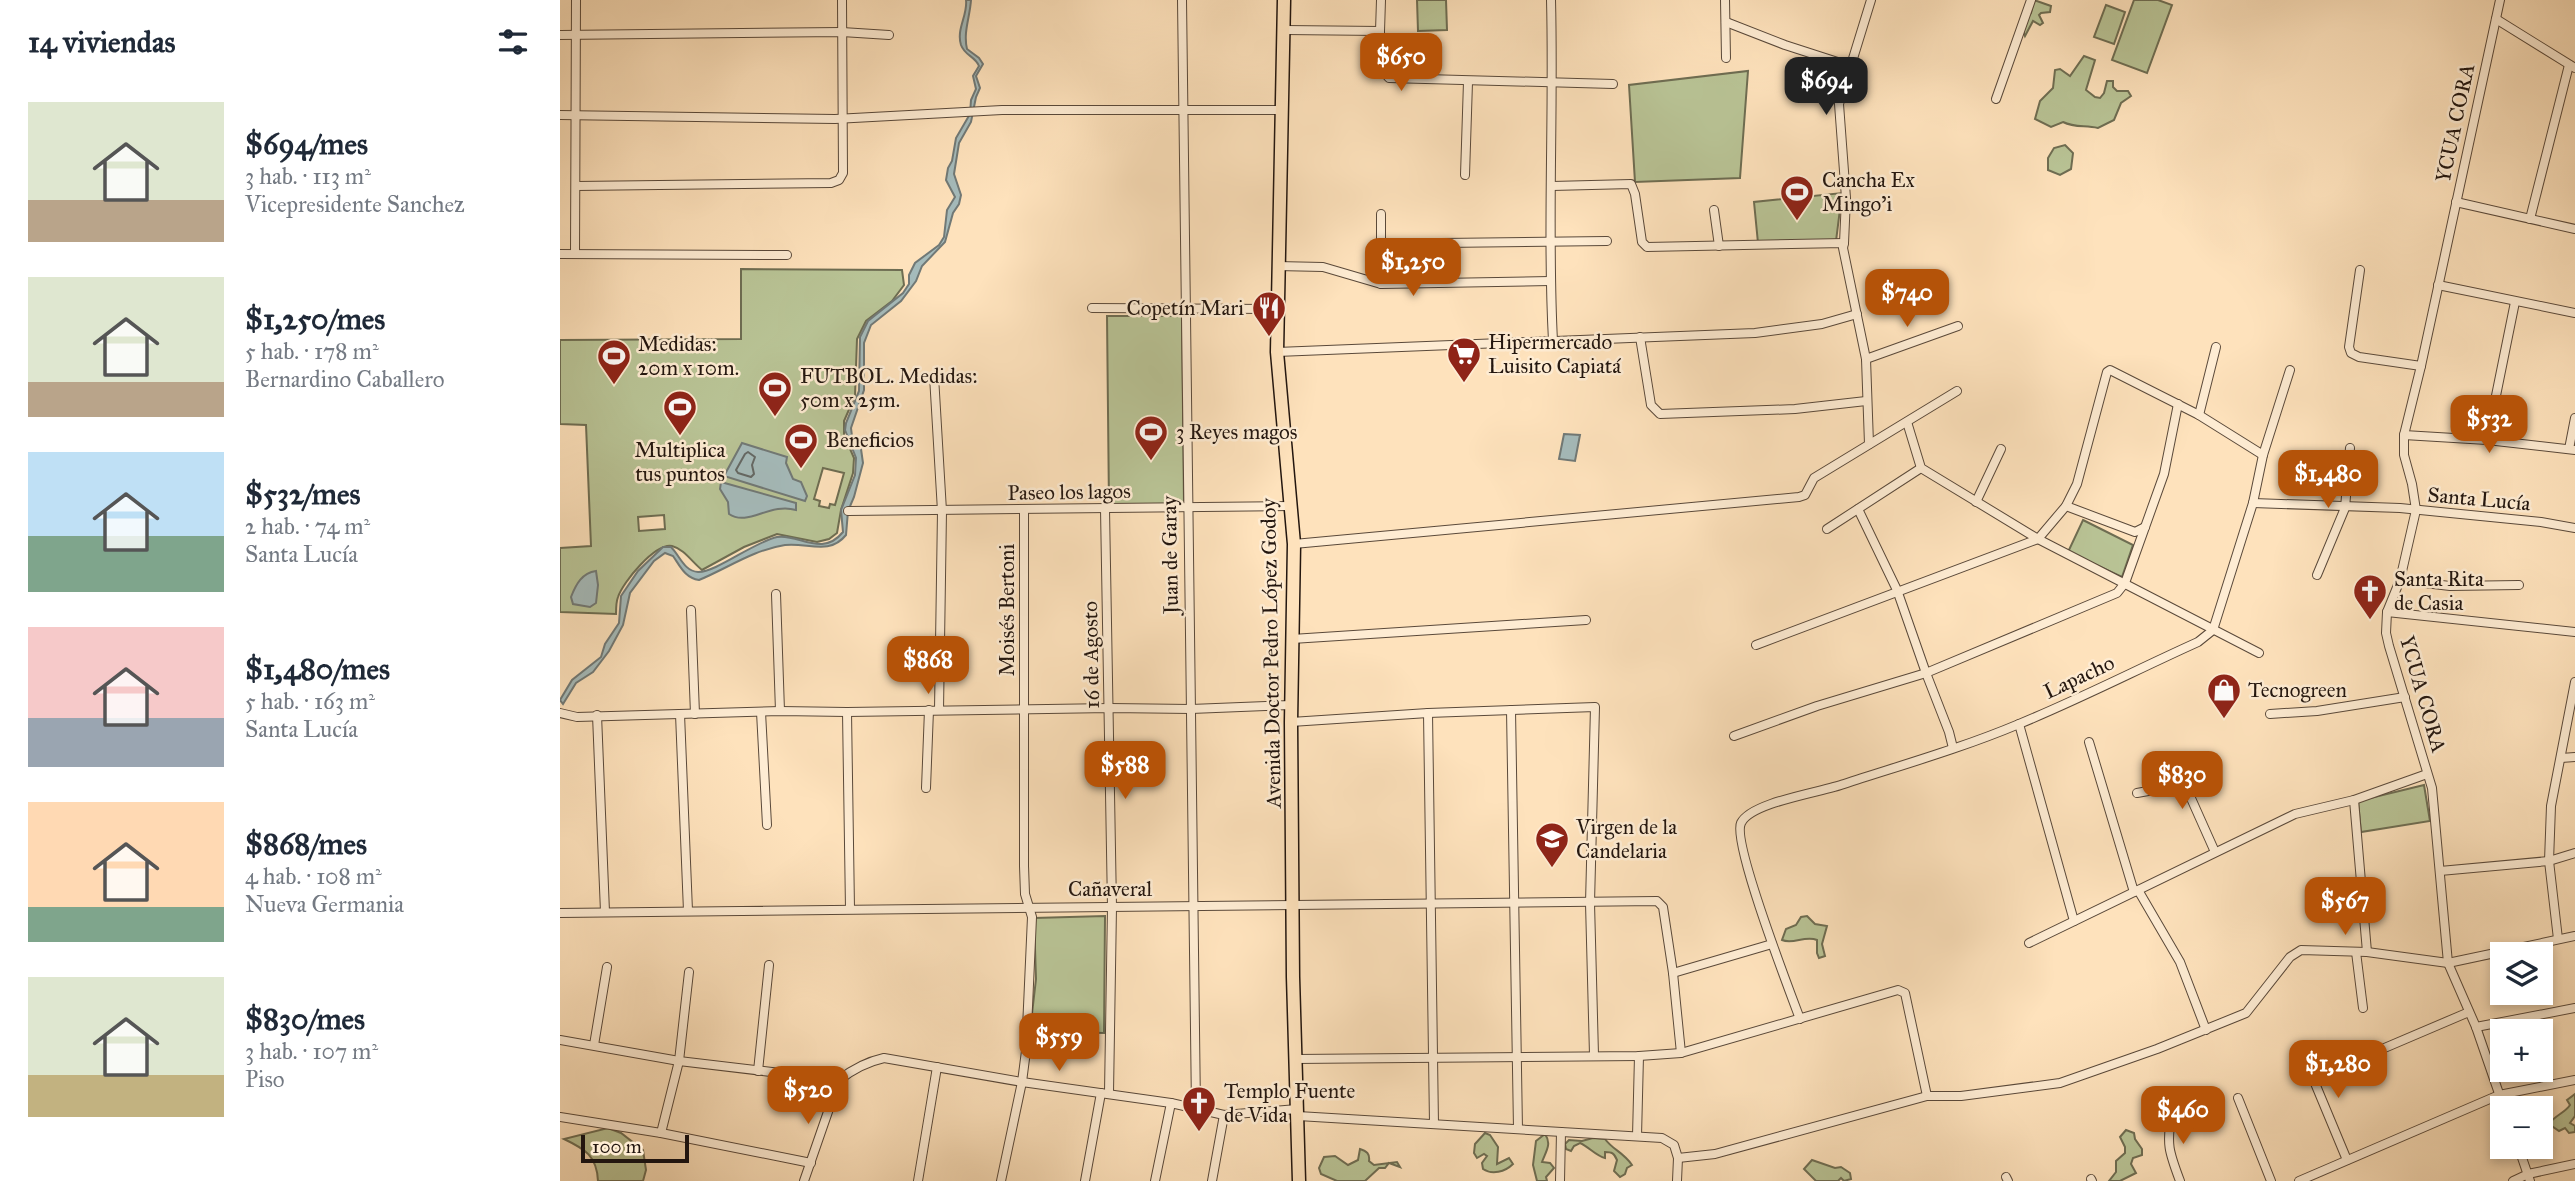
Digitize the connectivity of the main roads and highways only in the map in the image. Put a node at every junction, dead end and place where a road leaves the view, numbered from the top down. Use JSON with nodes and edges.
{"nodes":[{"id":1,"x":1284,"y":0,"type":"edge"},
{"id":2,"x":1299,"y":1181,"type":"edge"}],
"edges":[{"from":1,"to":2,"type":"main road","name":"Avenida Doctor Pedro López Godoy"}]}
